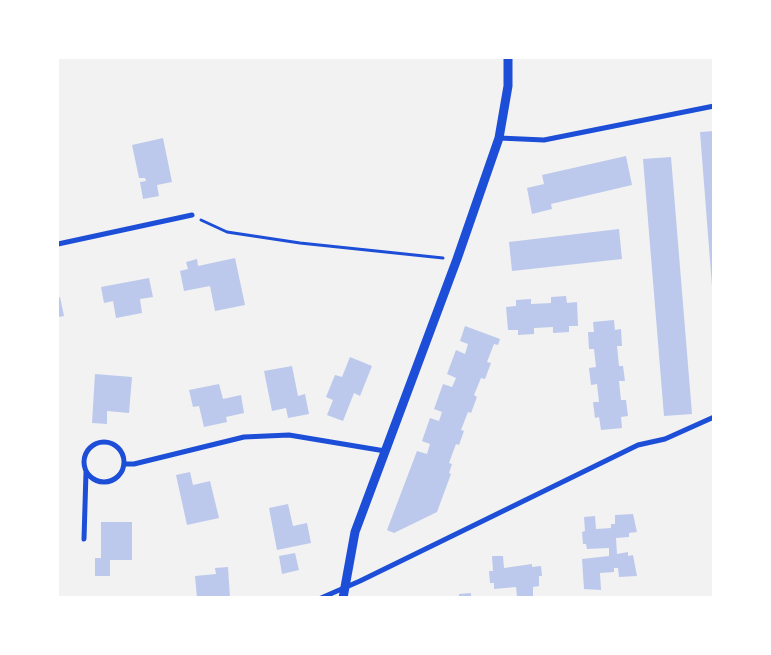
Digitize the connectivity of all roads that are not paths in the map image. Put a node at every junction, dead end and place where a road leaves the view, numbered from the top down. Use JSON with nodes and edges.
{"nodes":[{"id":1,"x":508,"y":58,"type":"edge"},
{"id":2,"x":714,"y":106,"type":"edge"},
{"id":3,"x":499,"y":138,"type":"junction"},
{"id":4,"x":192,"y":215,"type":"road end"},
{"id":5,"x":58,"y":244,"type":"edge"},
{"id":6,"x":714,"y":417,"type":"edge"},
{"id":7,"x":385,"y":451,"type":"junction"},
{"id":8,"x":125,"y":464,"type":"junction"},
{"id":9,"x":86,"y":472,"type":"junction"},
{"id":10,"x":84,"y":539,"type":"dead end"},
{"id":11,"x":344,"y":587,"type":"junction"},
{"id":12,"x":321,"y":598,"type":"edge"},
{"id":13,"x":343,"y":598,"type":"edge"}],
"edges":[{"from":1,"to":3,"type":"street"},
{"from":2,"to":3,"type":"street"},
{"from":3,"to":7,"type":"street"},
{"from":4,"to":5,"type":"street"},
{"from":6,"to":11,"type":"street"},
{"from":7,"to":8,"type":"street"},
{"from":7,"to":11,"type":"street"},
{"from":8,"to":9,"type":"street"},
{"from":8,"to":9,"type":"street"},
{"from":9,"to":10,"type":"street"},
{"from":11,"to":12,"type":"street"},
{"from":11,"to":13,"type":"street"}]}
